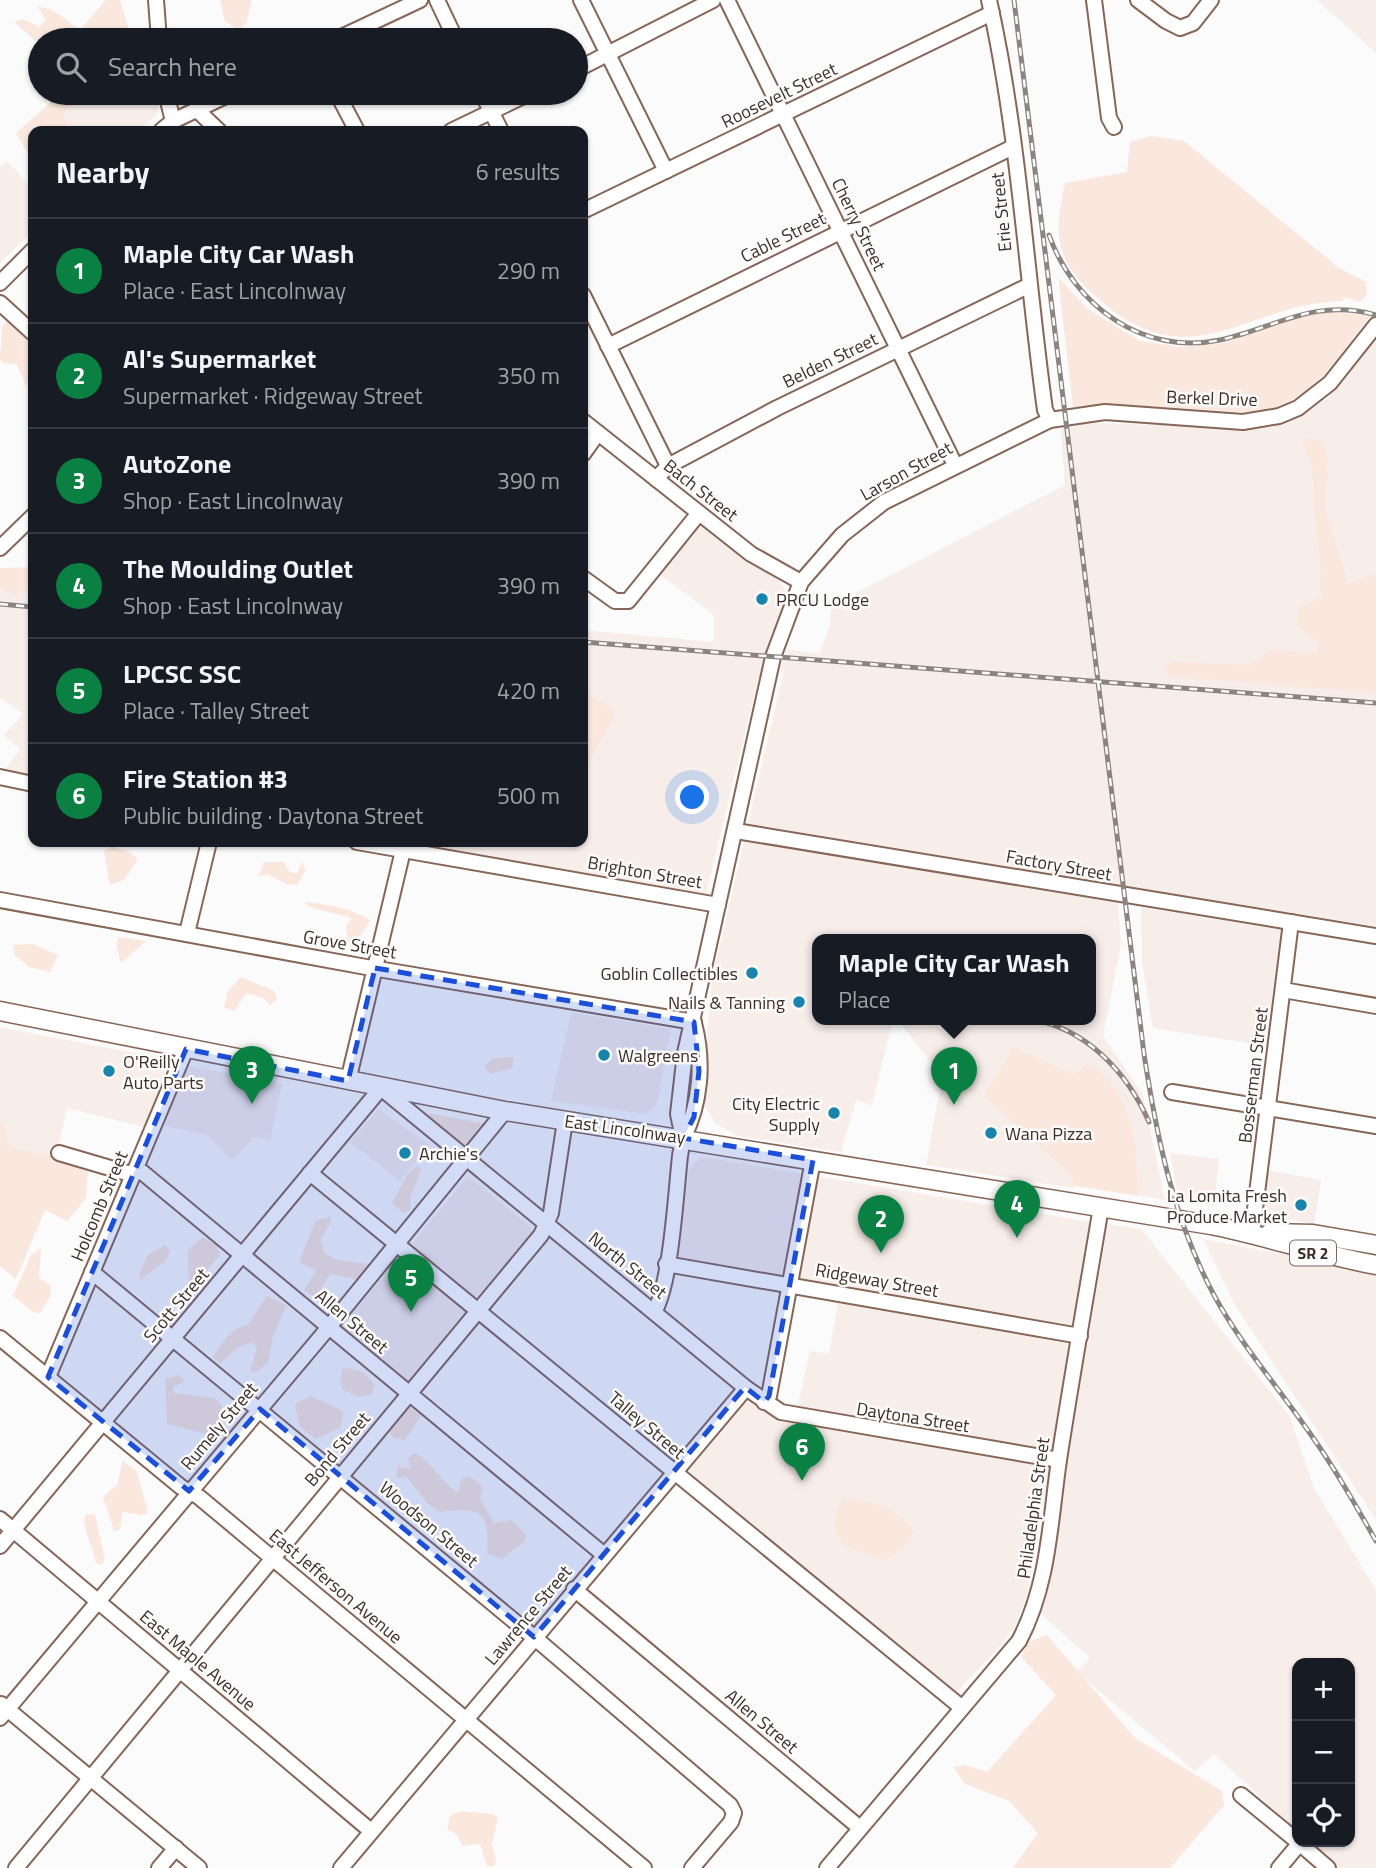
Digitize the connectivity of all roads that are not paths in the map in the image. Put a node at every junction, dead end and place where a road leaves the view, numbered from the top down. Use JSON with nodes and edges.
{"nodes":[{"id":1,"x":156,"y":0,"type":"edge"},
{"id":2,"x":421,"y":0,"type":"edge"},
{"id":3,"x":436,"y":0,"type":"edge"},
{"id":4,"x":581,"y":0,"type":"edge"},
{"id":5,"x":713,"y":0,"type":"edge"},
{"id":6,"x":727,"y":0,"type":"edge"},
{"id":7,"x":1094,"y":0,"type":"edge"},
{"id":8,"x":1138,"y":0,"type":"edge"},
{"id":9,"x":1211,"y":0,"type":"edge"},
{"id":10,"x":990,"y":6,"type":"edge"},
{"id":11,"x":158,"y":28,"type":"edge"},
{"id":12,"x":361,"y":28,"type":"edge"},
{"id":13,"x":450,"y":28,"type":"edge"},
{"id":14,"x":608,"y":55,"type":"junction"},
{"id":15,"x":588,"y":65,"type":"edge"},
{"id":16,"x":169,"y":105,"type":"edge"},
{"id":17,"x":207,"y":105,"type":"edge"},
{"id":18,"x":343,"y":105,"type":"edge"},
{"id":19,"x":488,"y":105,"type":"edge"},
{"id":20,"x":505,"y":105,"type":"edge"},
{"id":21,"x":197,"y":110,"type":"junction"},
{"id":22,"x":491,"y":112,"type":"junction"},
{"id":23,"x":783,"y":114,"type":"junction"},
{"id":24,"x":173,"y":121,"type":"junction"},
{"id":25,"x":167,"y":126,"type":"edge"},
{"id":26,"x":214,"y":126,"type":"edge"},
{"id":27,"x":354,"y":126,"type":"edge"},
{"id":28,"x":462,"y":126,"type":"edge"},
{"id":29,"x":498,"y":126,"type":"edge"},
{"id":30,"x":1114,"y":127,"type":"dead end"},
{"id":31,"x":1013,"y":146,"type":"junction"},
{"id":32,"x":666,"y":171,"type":"junction"},
{"id":33,"x":588,"y":209,"type":"edge"},
{"id":34,"x":840,"y":230,"type":"junction"},
{"id":35,"x":28,"y":255,"type":"edge"},
{"id":36,"x":0,"y":283,"type":"edge"},
{"id":37,"x":1028,"y":286,"type":"junction"},
{"id":38,"x":0,"y":303,"type":"edge"},
{"id":39,"x":588,"y":305,"type":"edge"},
{"id":40,"x":1376,"y":325,"type":"edge"},
{"id":41,"x":28,"y":328,"type":"edge"},
{"id":42,"x":608,"y":346,"type":"junction"},
{"id":43,"x":899,"y":348,"type":"junction"},
{"id":44,"x":1050,"y":420,"type":"junction"},
{"id":45,"x":588,"y":425,"type":"edge"},
{"id":46,"x":598,"y":433,"type":"junction"},
{"id":47,"x":588,"y":447,"type":"edge"},
{"id":48,"x":954,"y":465,"type":"junction"},
{"id":49,"x":668,"y":466,"type":"junction"},
{"id":50,"x":656,"y":479,"type":"junction"},
{"id":51,"x":699,"y":513,"type":"junction"},
{"id":52,"x":28,"y":521,"type":"edge"},
{"id":53,"x":0,"y":548,"type":"edge"},
{"id":54,"x":588,"y":582,"type":"edge"},
{"id":55,"x":801,"y":582,"type":"junction"},
{"id":56,"x":0,"y":780,"type":"edge"},
{"id":57,"x":28,"y":783,"type":"edge"},
{"id":58,"x":736,"y":831,"type":"junction"},
{"id":59,"x":208,"y":847,"type":"edge"},
{"id":60,"x":404,"y":847,"type":"edge"},
{"id":61,"x":409,"y":847,"type":"edge"},
{"id":62,"x":0,"y":900,"type":"edge"},
{"id":63,"x":718,"y":905,"type":"junction"},
{"id":64,"x":1291,"y":922,"type":"junction"},
{"id":65,"x":187,"y":933,"type":"junction"},
{"id":66,"x":1376,"y":936,"type":"edge"},
{"id":67,"x":375,"y":968,"type":"junction"},
{"id":68,"x":1283,"y":990,"type":"junction"},
{"id":69,"x":1376,"y":1006,"type":"edge"},
{"id":70,"x":0,"y":1012,"type":"edge"},
{"id":71,"x":694,"y":1022,"type":"junction"},
{"id":72,"x":186,"y":1049,"type":"junction"},
{"id":73,"x":348,"y":1081,"type":"junction"},
{"id":74,"x":381,"y":1088,"type":"junction"},
{"id":75,"x":1172,"y":1092,"type":"dead end"},
{"id":76,"x":1268,"y":1108,"type":"junction"},
{"id":77,"x":505,"y":1111,"type":"junction"},
{"id":78,"x":565,"y":1121,"type":"junction"},
{"id":79,"x":1376,"y":1126,"type":"edge"},
{"id":80,"x":682,"y":1138,"type":"junction"},
{"id":81,"x":59,"y":1153,"type":"dead end"},
{"id":82,"x":467,"y":1159,"type":"junction"},
{"id":83,"x":813,"y":1160,"type":"junction"},
{"id":84,"x":134,"y":1172,"type":"junction"},
{"id":85,"x":310,"y":1173,"type":"junction"},
{"id":86,"x":1101,"y":1207,"type":"junction"},
{"id":87,"x":547,"y":1224,"type":"junction"},
{"id":88,"x":1252,"y":1233,"type":"junction"},
{"id":89,"x":396,"y":1244,"type":"junction"},
{"id":90,"x":1376,"y":1245,"type":"edge"},
{"id":91,"x":243,"y":1256,"type":"junction"},
{"id":92,"x":666,"y":1264,"type":"junction"},
{"id":93,"x":1376,"y":1265,"type":"edge"},
{"id":94,"x":92,"y":1272,"type":"junction"},
{"id":95,"x":788,"y":1284,"type":"junction"},
{"id":96,"x":477,"y":1311,"type":"junction"},
{"id":97,"x":654,"y":1312,"type":"junction"},
{"id":98,"x":329,"y":1327,"type":"junction"},
{"id":99,"x":1080,"y":1336,"type":"junction"},
{"id":100,"x":174,"y":1337,"type":"junction"},
{"id":101,"x":0,"y":1338,"type":"edge"},
{"id":102,"x":48,"y":1377,"type":"junction"},
{"id":103,"x":746,"y":1388,"type":"junction"},
{"id":104,"x":409,"y":1393,"type":"junction"},
{"id":105,"x":764,"y":1402,"type":"junction"},
{"id":106,"x":260,"y":1408,"type":"junction"},
{"id":107,"x":103,"y":1422,"type":"junction"},
{"id":108,"x":1059,"y":1460,"type":"junction"},
{"id":109,"x":673,"y":1472,"type":"junction"},
{"id":110,"x":340,"y":1475,"type":"junction"},
{"id":111,"x":189,"y":1491,"type":"junction"},
{"id":112,"x":0,"y":1519,"type":"edge"},
{"id":113,"x":13,"y":1530,"type":"junction"},
{"id":114,"x":0,"y":1546,"type":"edge"},
{"id":115,"x":603,"y":1554,"type":"junction"},
{"id":116,"x":272,"y":1558,"type":"junction"},
{"id":117,"x":575,"y":1589,"type":"junction"},
{"id":118,"x":97,"y":1601,"type":"junction"},
{"id":119,"x":534,"y":1637,"type":"junction"},
{"id":120,"x":179,"y":1670,"type":"junction"},
{"id":121,"x":961,"y":1707,"type":"junction"},
{"id":122,"x":2,"y":1710,"type":"edge"},
{"id":123,"x":466,"y":1718,"type":"junction"},
{"id":124,"x":89,"y":1778,"type":"junction"},
{"id":125,"x":1241,"y":1796,"type":"dead end"},
{"id":126,"x":860,"y":1828,"type":"junction"},
{"id":127,"x":371,"y":1831,"type":"junction"},
{"id":128,"x":1292,"y":1836,"type":"edge"},
{"id":129,"x":1295,"y":1847,"type":"edge"},
{"id":130,"x":1305,"y":1847,"type":"edge"},
{"id":131,"x":176,"y":1848,"type":"junction"},
{"id":132,"x":16,"y":1868,"type":"edge"},
{"id":133,"x":159,"y":1868,"type":"edge"},
{"id":134,"x":199,"y":1868,"type":"edge"},
{"id":135,"x":341,"y":1868,"type":"edge"},
{"id":136,"x":644,"y":1868,"type":"edge"},
{"id":137,"x":692,"y":1868,"type":"edge"},
{"id":138,"x":827,"y":1868,"type":"edge"},
{"id":139,"x":1279,"y":1868,"type":"edge"},
{"id":140,"x":1328,"y":1868,"type":"edge"}],
"edges":[{"from":1,"to":11,"type":"street"},
{"from":2,"to":12,"type":"street"},
{"from":3,"to":13,"type":"street"},
{"from":4,"to":14,"type":"street"},
{"from":5,"to":14,"type":"street"},
{"from":6,"to":23,"type":"street","name":"Cherry Street"},
{"from":7,"to":30,"type":"street"},
{"from":8,"to":9,"type":"street"},
{"from":10,"to":23,"type":"street","name":"Roosevelt Street"},
{"from":10,"to":31,"type":"street","name":"Erie Street"},
{"from":14,"to":15,"type":"street"},
{"from":14,"to":32,"type":"street"},
{"from":16,"to":24,"type":"street"},
{"from":17,"to":21,"type":"street"},
{"from":18,"to":27,"type":"street"},
{"from":19,"to":22,"type":"street"},
{"from":20,"to":22,"type":"street"},
{"from":21,"to":24,"type":"street"},
{"from":21,"to":26,"type":"street"},
{"from":22,"to":28,"type":"street"},
{"from":22,"to":29,"type":"street"},
{"from":23,"to":32,"type":"street","name":"Roosevelt Street"},
{"from":23,"to":34,"type":"street","name":"Cherry Street"},
{"from":24,"to":25,"type":"street"},
{"from":31,"to":34,"type":"street","name":"Cable Street"},
{"from":31,"to":37,"type":"street","name":"Erie Street"},
{"from":32,"to":33,"type":"street","name":"Roosevelt Street"},
{"from":34,"to":42,"type":"street","name":"Cable Street"},
{"from":34,"to":43,"type":"street","name":"Cherry Street"},
{"from":35,"to":36,"type":"street"},
{"from":37,"to":43,"type":"street","name":"Belden Street"},
{"from":37,"to":44,"type":"street","name":"Erie Street"},
{"from":38,"to":41,"type":"street"},
{"from":39,"to":42,"type":"street"},
{"from":40,"to":44,"type":"street","name":"Berkel Drive"},
{"from":42,"to":49,"type":"street"},
{"from":43,"to":48,"type":"street","name":"Cherry Street"},
{"from":43,"to":49,"type":"street","name":"Belden Street"},
{"from":44,"to":48,"type":"street","name":"Larson Street"},
{"from":45,"to":46,"type":"street","name":"Bach Street"},
{"from":46,"to":47,"type":"street"},
{"from":46,"to":50,"type":"street","name":"Bach Street"},
{"from":48,"to":55,"type":"street","name":"Larson Street"},
{"from":49,"to":50,"type":"street","name":"Belden Street"},
{"from":50,"to":51,"type":"street","name":"Bach Street"},
{"from":51,"to":54,"type":"street"},
{"from":51,"to":55,"type":"street","name":"Bach Street"},
{"from":52,"to":53,"type":"street"},
{"from":55,"to":58,"type":"street"},
{"from":56,"to":57,"type":"street"},
{"from":58,"to":63,"type":"street"},
{"from":58,"to":64,"type":"street","name":"Factory Street"},
{"from":59,"to":65,"type":"street"},
{"from":60,"to":67,"type":"street"},
{"from":61,"to":63,"type":"street","name":"Brighton Street"},
{"from":62,"to":65,"type":"street","name":"Grove Street"},
{"from":63,"to":71,"type":"street"},
{"from":64,"to":66,"type":"street","name":"Factory Street"},
{"from":64,"to":68,"type":"street","name":"Bosserman Street"},
{"from":65,"to":67,"type":"street","name":"Grove Street"},
{"from":67,"to":71,"type":"street","name":"Grove Street"},
{"from":67,"to":73,"type":"street"},
{"from":68,"to":69,"type":"street"},
{"from":68,"to":76,"type":"street","name":"Bosserman Street"},
{"from":70,"to":72,"type":"main road","name":"East Lincolnway","number":"SR 2"},
{"from":71,"to":80,"type":"street"},
{"from":72,"to":73,"type":"main road","name":"East Lincolnway","number":"SR 2"},
{"from":72,"to":84,"type":"street","name":"Holcomb Street"},
{"from":73,"to":74,"type":"main road","name":"East Lincolnway","number":"SR 2"},
{"from":74,"to":77,"type":"main road","name":"East Lincolnway","number":"SR 2"},
{"from":74,"to":82,"type":"street","name":"North Street"},
{"from":74,"to":85,"type":"street","name":"Scott Street"},
{"from":75,"to":76,"type":"street"},
{"from":76,"to":79,"type":"street"},
{"from":76,"to":88,"type":"street","name":"Bosserman Street"},
{"from":77,"to":78,"type":"main road","name":"East Lincolnway","number":"SR 2"},
{"from":77,"to":82,"type":"street"},
{"from":78,"to":80,"type":"main road","name":"East Lincolnway","number":"SR 2"},
{"from":78,"to":87,"type":"street","name":"Bond Street"},
{"from":80,"to":83,"type":"main road","name":"East Lincolnway","number":"SR 2"},
{"from":80,"to":92,"type":"street"},
{"from":81,"to":84,"type":"street","name":"Allen Street"},
{"from":82,"to":87,"type":"street","name":"North Street"},
{"from":82,"to":89,"type":"street","name":"Rumely Street"},
{"from":83,"to":86,"type":"main road","name":"East Lincolnway","number":"SR 2"},
{"from":83,"to":95,"type":"street"},
{"from":84,"to":91,"type":"street","name":"Allen Street"},
{"from":84,"to":94,"type":"street","name":"Holcomb Street"},
{"from":85,"to":89,"type":"street","name":"Talley Street"},
{"from":85,"to":91,"type":"street","name":"Scott Street"},
{"from":86,"to":88,"type":"main road","name":"East Lincolnway","number":"SR 2"},
{"from":86,"to":99,"type":"street","name":"Philadelphia Street"},
{"from":87,"to":96,"type":"street","name":"Bond Street"},
{"from":87,"to":97,"type":"street","name":"North Street"},
{"from":88,"to":90,"type":"main road","name":"East Lincolnway","number":"SR 2"},
{"from":88,"to":93,"type":"main road","name":"East Lincolnway","number":"SR 2"},
{"from":89,"to":96,"type":"street","name":"Talley Street"},
{"from":89,"to":98,"type":"street","name":"Rumely Street"},
{"from":91,"to":98,"type":"street","name":"Allen Street"},
{"from":91,"to":100,"type":"street","name":"Scott Street"},
{"from":92,"to":95,"type":"street","name":"Ridgeway Street"},
{"from":92,"to":97,"type":"street"},
{"from":94,"to":100,"type":"street","name":"Woodson Street"},
{"from":94,"to":102,"type":"street","name":"Holcomb Street"},
{"from":95,"to":99,"type":"street","name":"Ridgeway Street"},
{"from":95,"to":105,"type":"street"},
{"from":96,"to":104,"type":"street","name":"Bond Street"},
{"from":96,"to":109,"type":"street","name":"Talley Street"},
{"from":97,"to":103,"type":"street","name":"North Street"},
{"from":98,"to":104,"type":"street","name":"Allen Street"},
{"from":98,"to":106,"type":"street","name":"Rumely Street"},
{"from":99,"to":108,"type":"street","name":"Philadelphia Street"},
{"from":100,"to":106,"type":"street","name":"Woodson Street"},
{"from":100,"to":107,"type":"street","name":"Scott Street"},
{"from":101,"to":102,"type":"street","name":"East Jefferson Avenue"},
{"from":102,"to":107,"type":"street","name":"East Jefferson Avenue"},
{"from":103,"to":105,"type":"street","name":"North Street"},
{"from":103,"to":109,"type":"street","name":"Lawrence Street"},
{"from":104,"to":110,"type":"street","name":"Bond Street"},
{"from":104,"to":115,"type":"street","name":"Allen Street"},
{"from":105,"to":108,"type":"street","name":"Daytona Street"},
{"from":106,"to":110,"type":"street","name":"Woodson Street"},
{"from":106,"to":111,"type":"street","name":"Rumely Street"},
{"from":107,"to":111,"type":"street","name":"East Jefferson Avenue"},
{"from":107,"to":113,"type":"street","name":"Scott Street"},
{"from":108,"to":121,"type":"street","name":"Philadelphia Street"},
{"from":109,"to":115,"type":"street","name":"Lawrence Street"},
{"from":109,"to":121,"type":"street","name":"Talley Street"},
{"from":110,"to":116,"type":"street","name":"Bond Street"},
{"from":110,"to":119,"type":"street","name":"Woodson Street"},
{"from":111,"to":116,"type":"street","name":"East Jefferson Avenue"},
{"from":111,"to":118,"type":"street","name":"Rumely Street"},
{"from":112,"to":113,"type":"street","name":"East Maple Avenue"},
{"from":113,"to":114,"type":"street","name":"Scott Street"},
{"from":113,"to":118,"type":"street","name":"East Maple Avenue"},
{"from":115,"to":117,"type":"street","name":"Lawrence Street"},
{"from":116,"to":120,"type":"street","name":"Bond Street"},
{"from":116,"to":123,"type":"street","name":"East Jefferson Avenue"},
{"from":117,"to":119,"type":"street","name":"Lawrence Street"},
{"from":117,"to":126,"type":"street","name":"Allen Street"},
{"from":118,"to":120,"type":"street","name":"East Maple Avenue"},
{"from":118,"to":122,"type":"street","name":"Rumely Street"},
{"from":119,"to":123,"type":"street","name":"Lawrence Street"},
{"from":119,"to":137,"type":"street","name":"Woodson Street"},
{"from":120,"to":124,"type":"street","name":"Bond Street"},
{"from":120,"to":127,"type":"street","name":"East Maple Avenue"},
{"from":121,"to":126,"type":"street","name":"Philadelphia Street"},
{"from":122,"to":124,"type":"street"},
{"from":123,"to":127,"type":"street","name":"Lawrence Street"},
{"from":123,"to":136,"type":"street","name":"East Jefferson Avenue"},
{"from":124,"to":131,"type":"street"},
{"from":124,"to":132,"type":"street","name":"Bond Street"},
{"from":125,"to":128,"type":"street"},
{"from":126,"to":138,"type":"street","name":"Philadelphia Street"},
{"from":127,"to":135,"type":"street","name":"Lawrence Street"},
{"from":129,"to":139,"type":"street"},
{"from":130,"to":140,"type":"street"},
{"from":131,"to":133,"type":"street"},
{"from":131,"to":134,"type":"street"}]}
